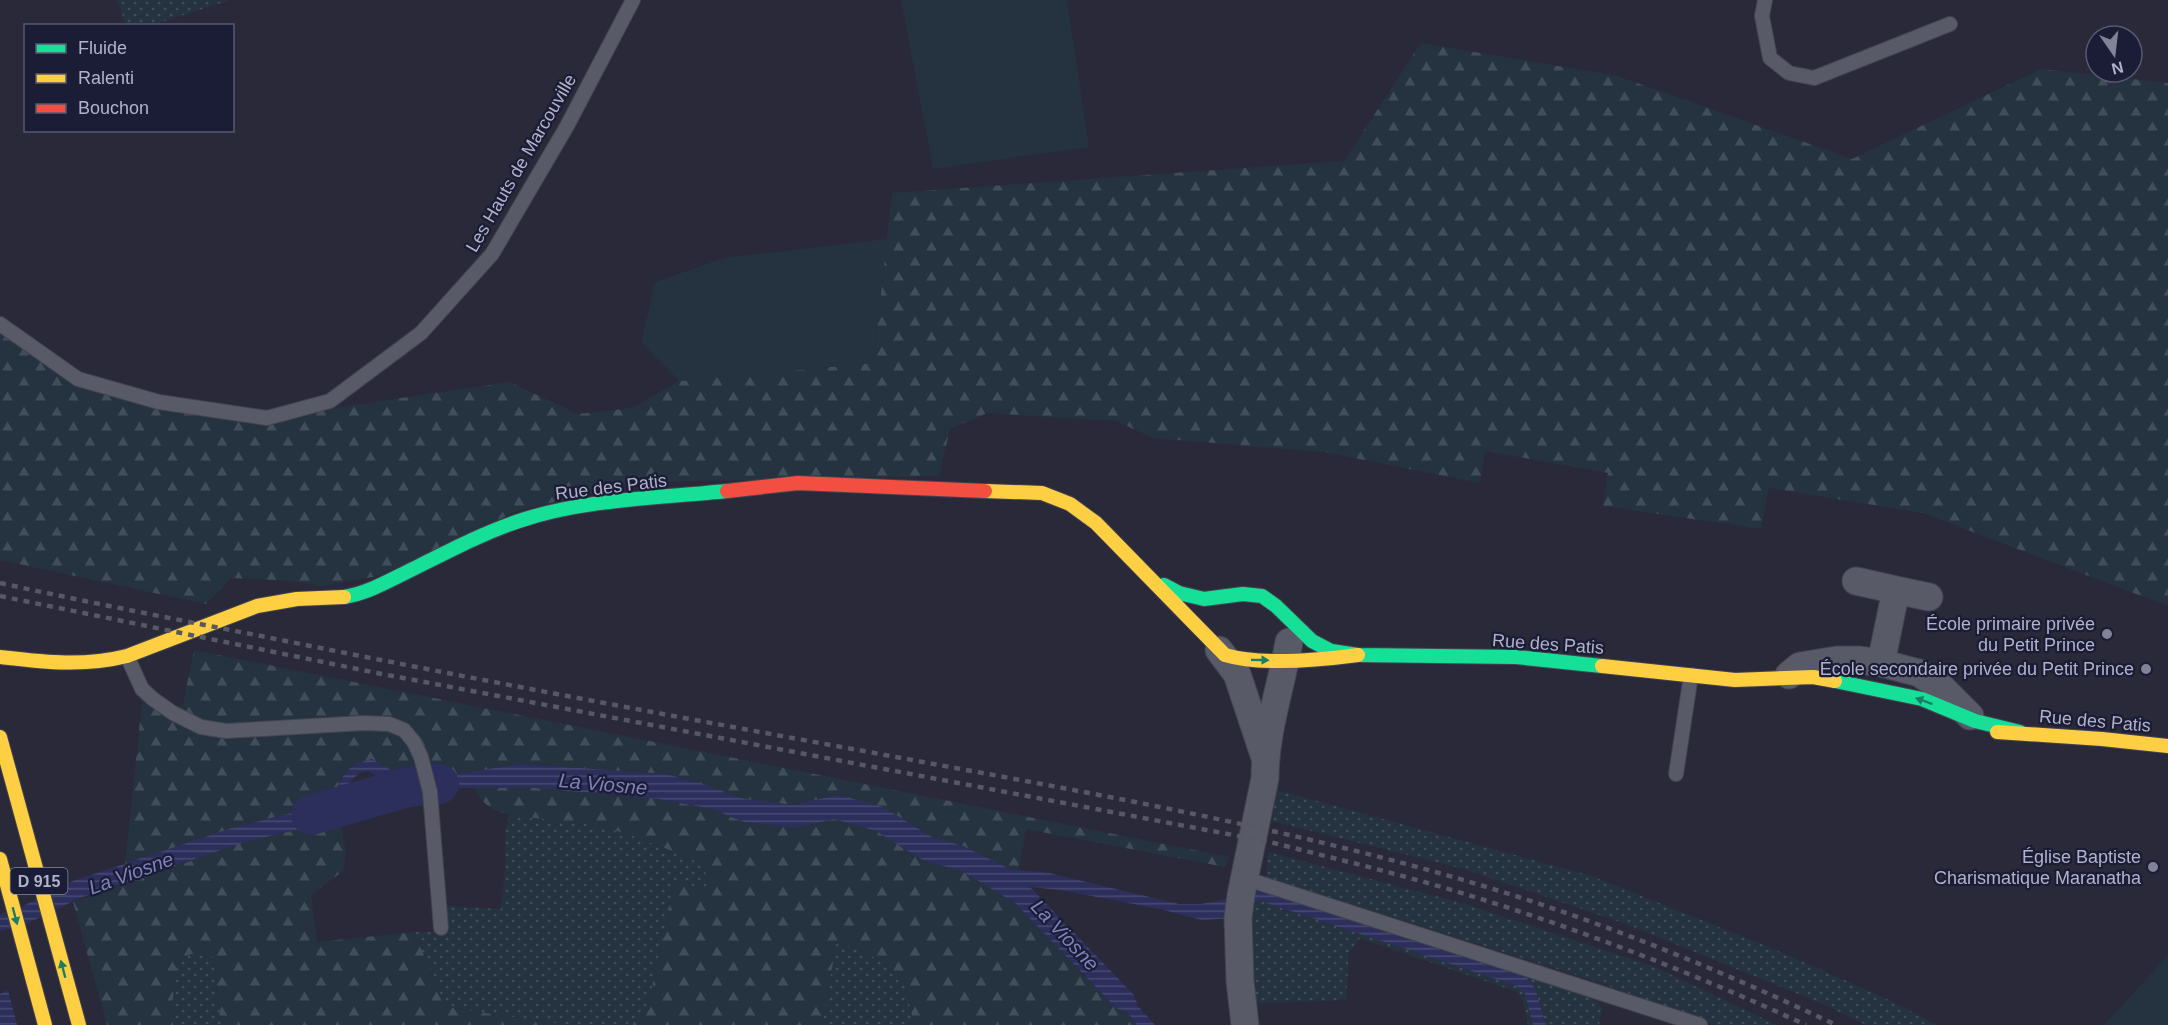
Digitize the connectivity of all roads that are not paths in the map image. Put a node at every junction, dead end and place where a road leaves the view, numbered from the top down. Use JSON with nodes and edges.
{"nodes":[{"id":1,"x":633,"y":0,"type":"edge"},
{"id":2,"x":1765,"y":0,"type":"edge"},
{"id":3,"x":1950,"y":24,"type":"dead end"},
{"id":4,"x":0,"y":324,"type":"edge"},
{"id":5,"x":1152,"y":578,"type":"junction"},
{"id":6,"x":1856,"y":580,"type":"dead end"},
{"id":7,"x":1896,"y":590,"type":"junction"},
{"id":8,"x":1231,"y":596,"type":"junction"},
{"id":9,"x":1929,"y":597,"type":"dead end"},
{"id":10,"x":1276,"y":606,"type":"junction"},
{"id":11,"x":1217,"y":648,"type":"junction"},
{"id":12,"x":1358,"y":655,"type":"junction"},
{"id":13,"x":127,"y":656,"type":"junction"},
{"id":14,"x":0,"y":657,"type":"edge"},
{"id":15,"x":1285,"y":660,"type":"junction"},
{"id":16,"x":1881,"y":663,"type":"junction"},
{"id":17,"x":1691,"y":675,"type":"junction"},
{"id":18,"x":1735,"y":680,"type":"junction"},
{"id":19,"x":1794,"y":684,"type":"junction"},
{"id":20,"x":1962,"y":723,"type":"junction"},
{"id":21,"x":2020,"y":732,"type":"junction"},
{"id":22,"x":0,"y":737,"type":"edge"},
{"id":23,"x":2168,"y":746,"type":"edge"},
{"id":24,"x":1265,"y":760,"type":"junction"},
{"id":25,"x":1677,"y":774,"type":"dead end"},
{"id":26,"x":0,"y":859,"type":"edge"},
{"id":27,"x":1241,"y":897,"type":"junction"},
{"id":28,"x":441,"y":928,"type":"dead end"},
{"id":29,"x":45,"y":1025,"type":"edge"},
{"id":30,"x":79,"y":1025,"type":"edge"},
{"id":31,"x":1245,"y":1025,"type":"edge"},
{"id":32,"x":1700,"y":1025,"type":"edge"}],
"edges":[{"from":1,"to":4,"type":"lane","name":"Les Hauts de Marcouville"},
{"from":2,"to":3,"type":"lane"},
{"from":5,"to":8,"type":"main road","name":"Rue des Patis"},
{"from":5,"to":11,"type":"main road","name":"Rue des Patis"},
{"from":5,"to":13,"type":"main road","name":"Rue des Patis"},
{"from":6,"to":7,"type":"street"},
{"from":7,"to":9,"type":"street"},
{"from":7,"to":16,"type":"street"},
{"from":8,"to":10,"type":"main road","name":"Rue des Patis"},
{"from":8,"to":11,"type":"street"},
{"from":10,"to":12,"type":"main road","name":"Rue des Patis"},
{"from":10,"to":15,"type":"street"},
{"from":11,"to":15,"type":"main road","name":"Rue des Patis","one_way":true},
{"from":11,"to":24,"type":"street"},
{"from":12,"to":15,"type":"main road","name":"Rue des Patis"},
{"from":12,"to":17,"type":"main road","name":"Rue des Patis"},
{"from":13,"to":14,"type":"main road","name":"Rue des Patis"},
{"from":13,"to":28,"type":"lane"},
{"from":15,"to":24,"type":"street"},
{"from":16,"to":19,"type":"street"},
{"from":16,"to":20,"type":"street"},
{"from":17,"to":18,"type":"main road","name":"Rue des Patis"},
{"from":17,"to":25,"type":"lane"},
{"from":18,"to":19,"type":"main road","name":"Rue des Patis"},
{"from":18,"to":19,"type":"main road","name":"Rue des Patis"},
{"from":20,"to":19,"type":"main road","name":"Rue des Patis","one_way":true},
{"from":20,"to":21,"type":"main road","name":"Rue des Patis"},
{"from":20,"to":21,"type":"main road","name":"Rue des Patis"},
{"from":21,"to":23,"type":"main road","name":"Rue des Patis"},
{"from":30,"to":22,"type":"main road","number":"D 915","one_way":true},
{"from":24,"to":27,"type":"street"},
{"from":26,"to":29,"type":"main road","number":"D 915","one_way":true},
{"from":27,"to":31,"type":"street"},
{"from":27,"to":32,"type":"lane"}]}
